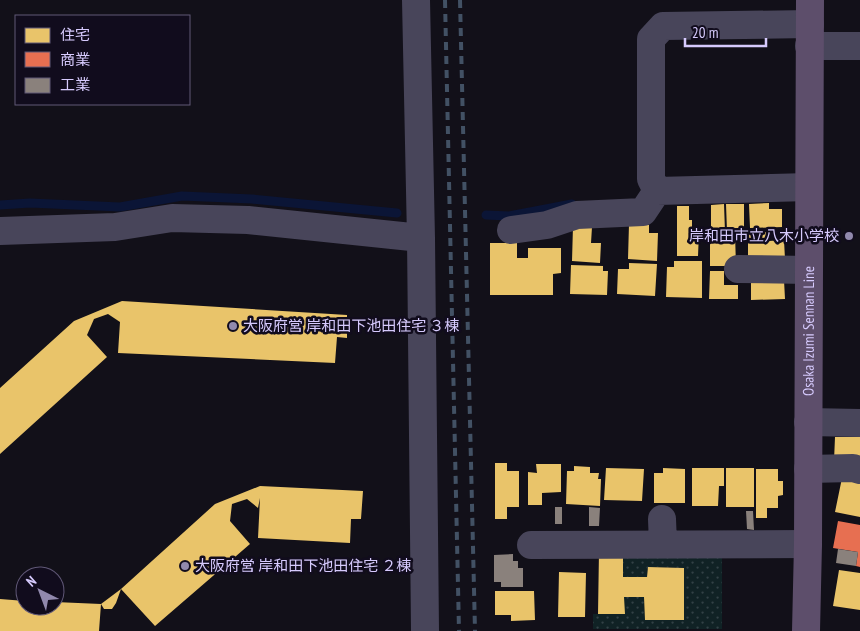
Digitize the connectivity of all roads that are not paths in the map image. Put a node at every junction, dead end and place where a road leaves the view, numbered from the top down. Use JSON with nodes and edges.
{"nodes":[{"id":1,"x":416,"y":0,"type":"edge"},
{"id":2,"x":809,"y":23,"type":"edge"},
{"id":3,"x":860,"y":46,"type":"edge"},
{"id":4,"x":809,"y":187,"type":"junction"},
{"id":5,"x":657,"y":190,"type":"junction"},
{"id":6,"x":511,"y":230,"type":"dead end"},
{"id":7,"x":0,"y":231,"type":"edge"},
{"id":8,"x":422,"y":238,"type":"junction"},
{"id":9,"x":738,"y":269,"type":"dead end"},
{"id":10,"x":809,"y":270,"type":"junction"},
{"id":11,"x":808,"y":422,"type":"junction"},
{"id":12,"x":860,"y":423,"type":"edge"},
{"id":13,"x":808,"y":469,"type":"junction"},
{"id":14,"x":860,"y":470,"type":"edge"},
{"id":15,"x":808,"y":544,"type":"junction"},
{"id":16,"x":542,"y":551,"type":"dead end"},
{"id":17,"x":425,"y":631,"type":"edge"},
{"id":18,"x":806,"y":631,"type":"edge"}],
"edges":[{"from":1,"to":8,"type":"street"},
{"from":2,"to":3,"type":"street"},
{"from":2,"to":4,"type":"main road","name":"Osaka Izumi Sennan Line"},
{"from":2,"to":5,"type":"street"},
{"from":4,"to":5,"type":"street"},
{"from":4,"to":10,"type":"main road","name":"Osaka Izumi Sennan Line"},
{"from":5,"to":6,"type":"street"},
{"from":7,"to":8,"type":"street"},
{"from":8,"to":17,"type":"street"},
{"from":9,"to":10,"type":"street"},
{"from":10,"to":11,"type":"main road","name":"Osaka Izumi Sennan Line"},
{"from":11,"to":12,"type":"street"},
{"from":11,"to":13,"type":"main road","name":"Osaka Izumi Sennan Line"},
{"from":13,"to":14,"type":"street"},
{"from":13,"to":15,"type":"main road","name":"Osaka Izumi Sennan Line"},
{"from":15,"to":16,"type":"street"},
{"from":15,"to":18,"type":"main road","name":"Osaka Izumi Sennan Line"}]}
